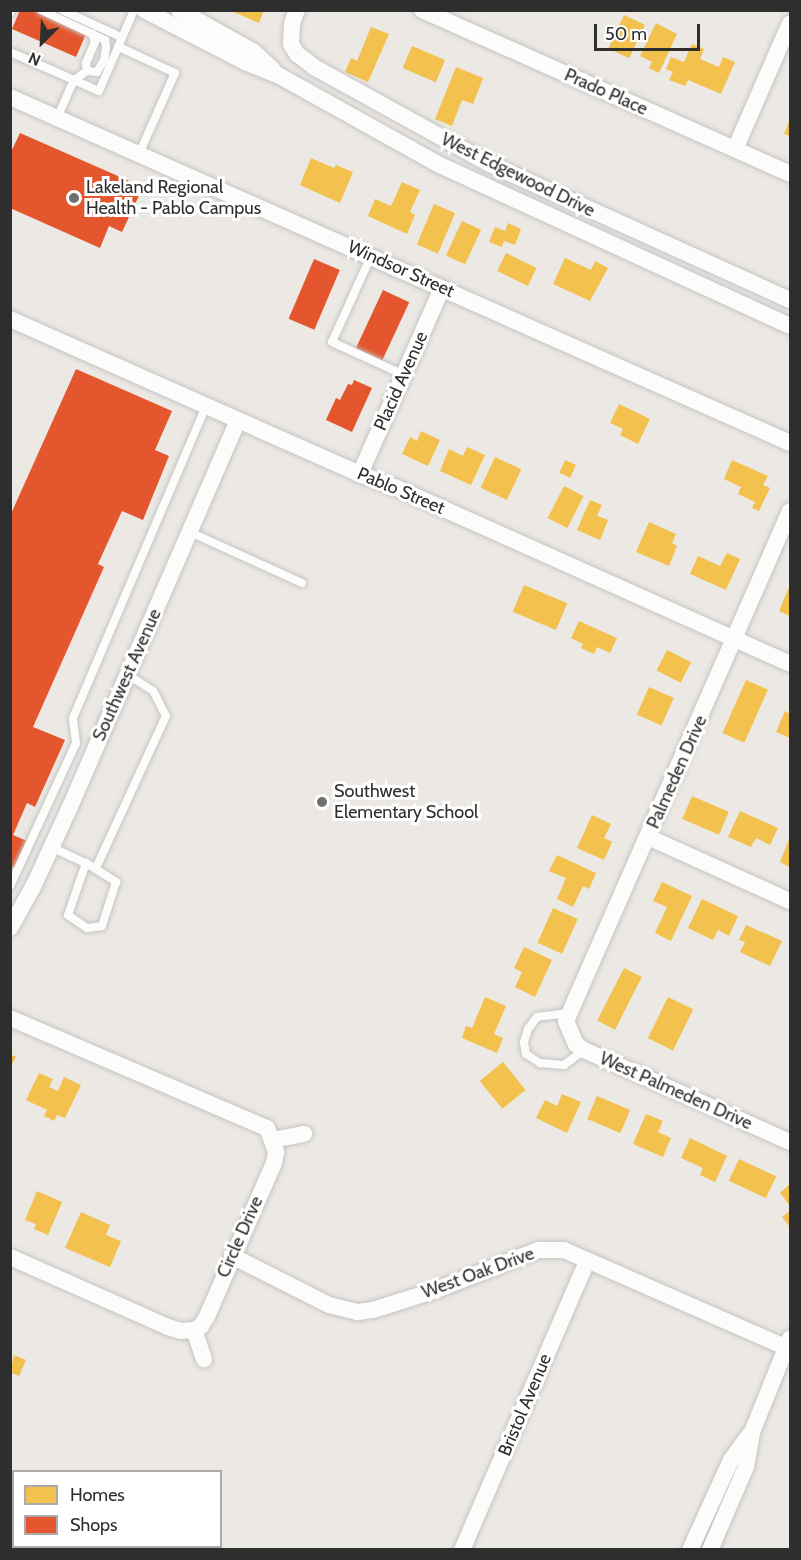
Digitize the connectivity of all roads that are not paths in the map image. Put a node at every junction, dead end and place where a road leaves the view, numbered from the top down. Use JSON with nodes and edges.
{"nodes":[{"id":1,"x":41,"y":10,"type":"edge"},
{"id":2,"x":62,"y":10,"type":"edge"},
{"id":3,"x":134,"y":10,"type":"edge"},
{"id":4,"x":144,"y":10,"type":"edge"},
{"id":5,"x":179,"y":10,"type":"edge"},
{"id":6,"x":297,"y":10,"type":"edge"},
{"id":7,"x":422,"y":10,"type":"edge"},
{"id":8,"x":790,"y":22,"type":"edge"},
{"id":9,"x":92,"y":33,"type":"junction"},
{"id":10,"x":122,"y":37,"type":"junction"},
{"id":11,"x":118,"y":47,"type":"junction"},
{"id":12,"x":10,"y":52,"type":"edge"},
{"id":13,"x":87,"y":71,"type":"junction"},
{"id":14,"x":278,"y":75,"type":"junction"},
{"id":15,"x":74,"y":80,"type":"junction"},
{"id":16,"x":10,"y":97,"type":"edge"},
{"id":17,"x":57,"y":118,"type":"junction"},
{"id":18,"x":735,"y":149,"type":"junction"},
{"id":19,"x":139,"y":154,"type":"junction"},
{"id":20,"x":790,"y":174,"type":"edge"},
{"id":21,"x":371,"y":255,"type":"junction"},
{"id":22,"x":442,"y":288,"type":"junction"},
{"id":23,"x":790,"y":300,"type":"edge"},
{"id":24,"x":10,"y":319,"type":"edge"},
{"id":25,"x":790,"y":326,"type":"edge"},
{"id":26,"x":404,"y":375,"type":"junction"},
{"id":27,"x":206,"y":406,"type":"junction"},
{"id":28,"x":238,"y":420,"type":"junction"},
{"id":29,"x":790,"y":443,"type":"edge"},
{"id":30,"x":360,"y":474,"type":"junction"},
{"id":31,"x":790,"y":511,"type":"edge"},
{"id":32,"x":190,"y":532,"type":"junction"},
{"id":33,"x":302,"y":583,"type":"dead end"},
{"id":34,"x":734,"y":640,"type":"junction"},
{"id":35,"x":790,"y":664,"type":"edge"},
{"id":36,"x":127,"y":674,"type":"junction"},
{"id":37,"x":648,"y":837,"type":"junction"},
{"id":38,"x":51,"y":847,"type":"junction"},
{"id":39,"x":86,"y":862,"type":"junction"},
{"id":40,"x":96,"y":868,"type":"junction"},
{"id":41,"x":10,"y":886,"type":"edge"},
{"id":42,"x":790,"y":901,"type":"edge"},
{"id":43,"x":10,"y":928,"type":"edge"},
{"id":44,"x":569,"y":1013,"type":"junction"},
{"id":45,"x":10,"y":1018,"type":"edge"},
{"id":46,"x":570,"y":1032,"type":"joint"},
{"id":47,"x":584,"y":1050,"type":"junction"},
{"id":48,"x":304,"y":1134,"type":"dead end"},
{"id":49,"x":273,"y":1140,"type":"junction"},
{"id":50,"x":790,"y":1142,"type":"edge"},
{"id":51,"x":232,"y":1256,"type":"junction"},
{"id":52,"x":10,"y":1257,"type":"edge"},
{"id":53,"x":587,"y":1261,"type":"junction"},
{"id":54,"x":194,"y":1330,"type":"junction"},
{"id":55,"x":789,"y":1345,"type":"edge"},
{"id":56,"x":204,"y":1359,"type":"dead end"},
{"id":57,"x":752,"y":1432,"type":"junction"},
{"id":58,"x":462,"y":1550,"type":"edge"},
{"id":59,"x":690,"y":1550,"type":"edge"},
{"id":60,"x":710,"y":1550,"type":"edge"}],
"edges":[{"from":1,"to":9,"type":"lane"},
{"from":2,"to":10,"type":"lane"},
{"from":3,"to":10,"type":"lane"},
{"from":4,"to":14,"type":"street","name":"West Edgewood Drive"},
{"from":5,"to":14,"type":"street","name":"West Edgewood Drive"},
{"from":6,"to":23,"type":"street","name":"West Edgewood Drive"},
{"from":7,"to":18,"type":"street","name":"Prado Place"},
{"from":8,"to":18,"type":"street"},
{"from":9,"to":13,"type":"lane"},
{"from":9,"to":13,"type":"lane"},
{"from":10,"to":11,"type":"lane"},
{"from":11,"to":15,"type":"lane"},
{"from":11,"to":19,"type":"lane"},
{"from":12,"to":15,"type":"lane"},
{"from":13,"to":15,"type":"lane"},
{"from":14,"to":25,"type":"street","name":"West Edgewood Drive"},
{"from":15,"to":17,"type":"lane"},
{"from":16,"to":17,"type":"street","name":"Windsor Street"},
{"from":17,"to":19,"type":"street","name":"Windsor Street"},
{"from":18,"to":20,"type":"street","name":"Prado Place"},
{"from":19,"to":21,"type":"street","name":"Windsor Street"},
{"from":21,"to":22,"type":"street","name":"Windsor Street"},
{"from":21,"to":26,"type":"lane"},
{"from":22,"to":26,"type":"street","name":"Placid Avenue"},
{"from":22,"to":29,"type":"street","name":"Windsor Street"},
{"from":24,"to":27,"type":"street","name":"Pablo Street"},
{"from":26,"to":30,"type":"street","name":"Placid Avenue"},
{"from":27,"to":28,"type":"street","name":"Pablo Street"},
{"from":27,"to":41,"type":"lane"},
{"from":28,"to":30,"type":"street","name":"Pablo Street"},
{"from":28,"to":32,"type":"street","name":"Southwest Avenue"},
{"from":30,"to":34,"type":"street","name":"Pablo Street"},
{"from":31,"to":34,"type":"street","name":"Palmeden Drive"},
{"from":32,"to":33,"type":"lane"},
{"from":32,"to":36,"type":"street","name":"Southwest Avenue"},
{"from":34,"to":35,"type":"street","name":"Pablo Street"},
{"from":34,"to":37,"type":"street","name":"Palmeden Drive"},
{"from":36,"to":38,"type":"street","name":"Southwest Avenue"},
{"from":36,"to":40,"type":"lane"},
{"from":37,"to":42,"type":"street"},
{"from":37,"to":44,"type":"street","name":"Palmeden Drive"},
{"from":38,"to":39,"type":"lane"},
{"from":38,"to":43,"type":"street","name":"Southwest Avenue"},
{"from":39,"to":40,"type":"lane"},
{"from":39,"to":40,"type":"lane"},
{"from":44,"to":46,"type":"street","name":"Palmeden Drive"},
{"from":44,"to":47,"type":"lane"},
{"from":45,"to":49,"type":"street"},
{"from":46,"to":47,"type":"street","name":"West Palmeden Drive"},
{"from":47,"to":50,"type":"street","name":"West Palmeden Drive"},
{"from":48,"to":49,"type":"street"},
{"from":49,"to":51,"type":"street","name":"Circle Drive"},
{"from":51,"to":53,"type":"street","name":"West Oak Drive"},
{"from":51,"to":54,"type":"street","name":"Circle Drive"},
{"from":52,"to":54,"type":"street"},
{"from":53,"to":55,"type":"street","name":"West Oak Drive"},
{"from":53,"to":58,"type":"street","name":"Bristol Avenue"},
{"from":54,"to":56,"type":"street"},
{"from":55,"to":57,"type":"street"},
{"from":57,"to":59,"type":"street"},
{"from":57,"to":60,"type":"street"}]}
